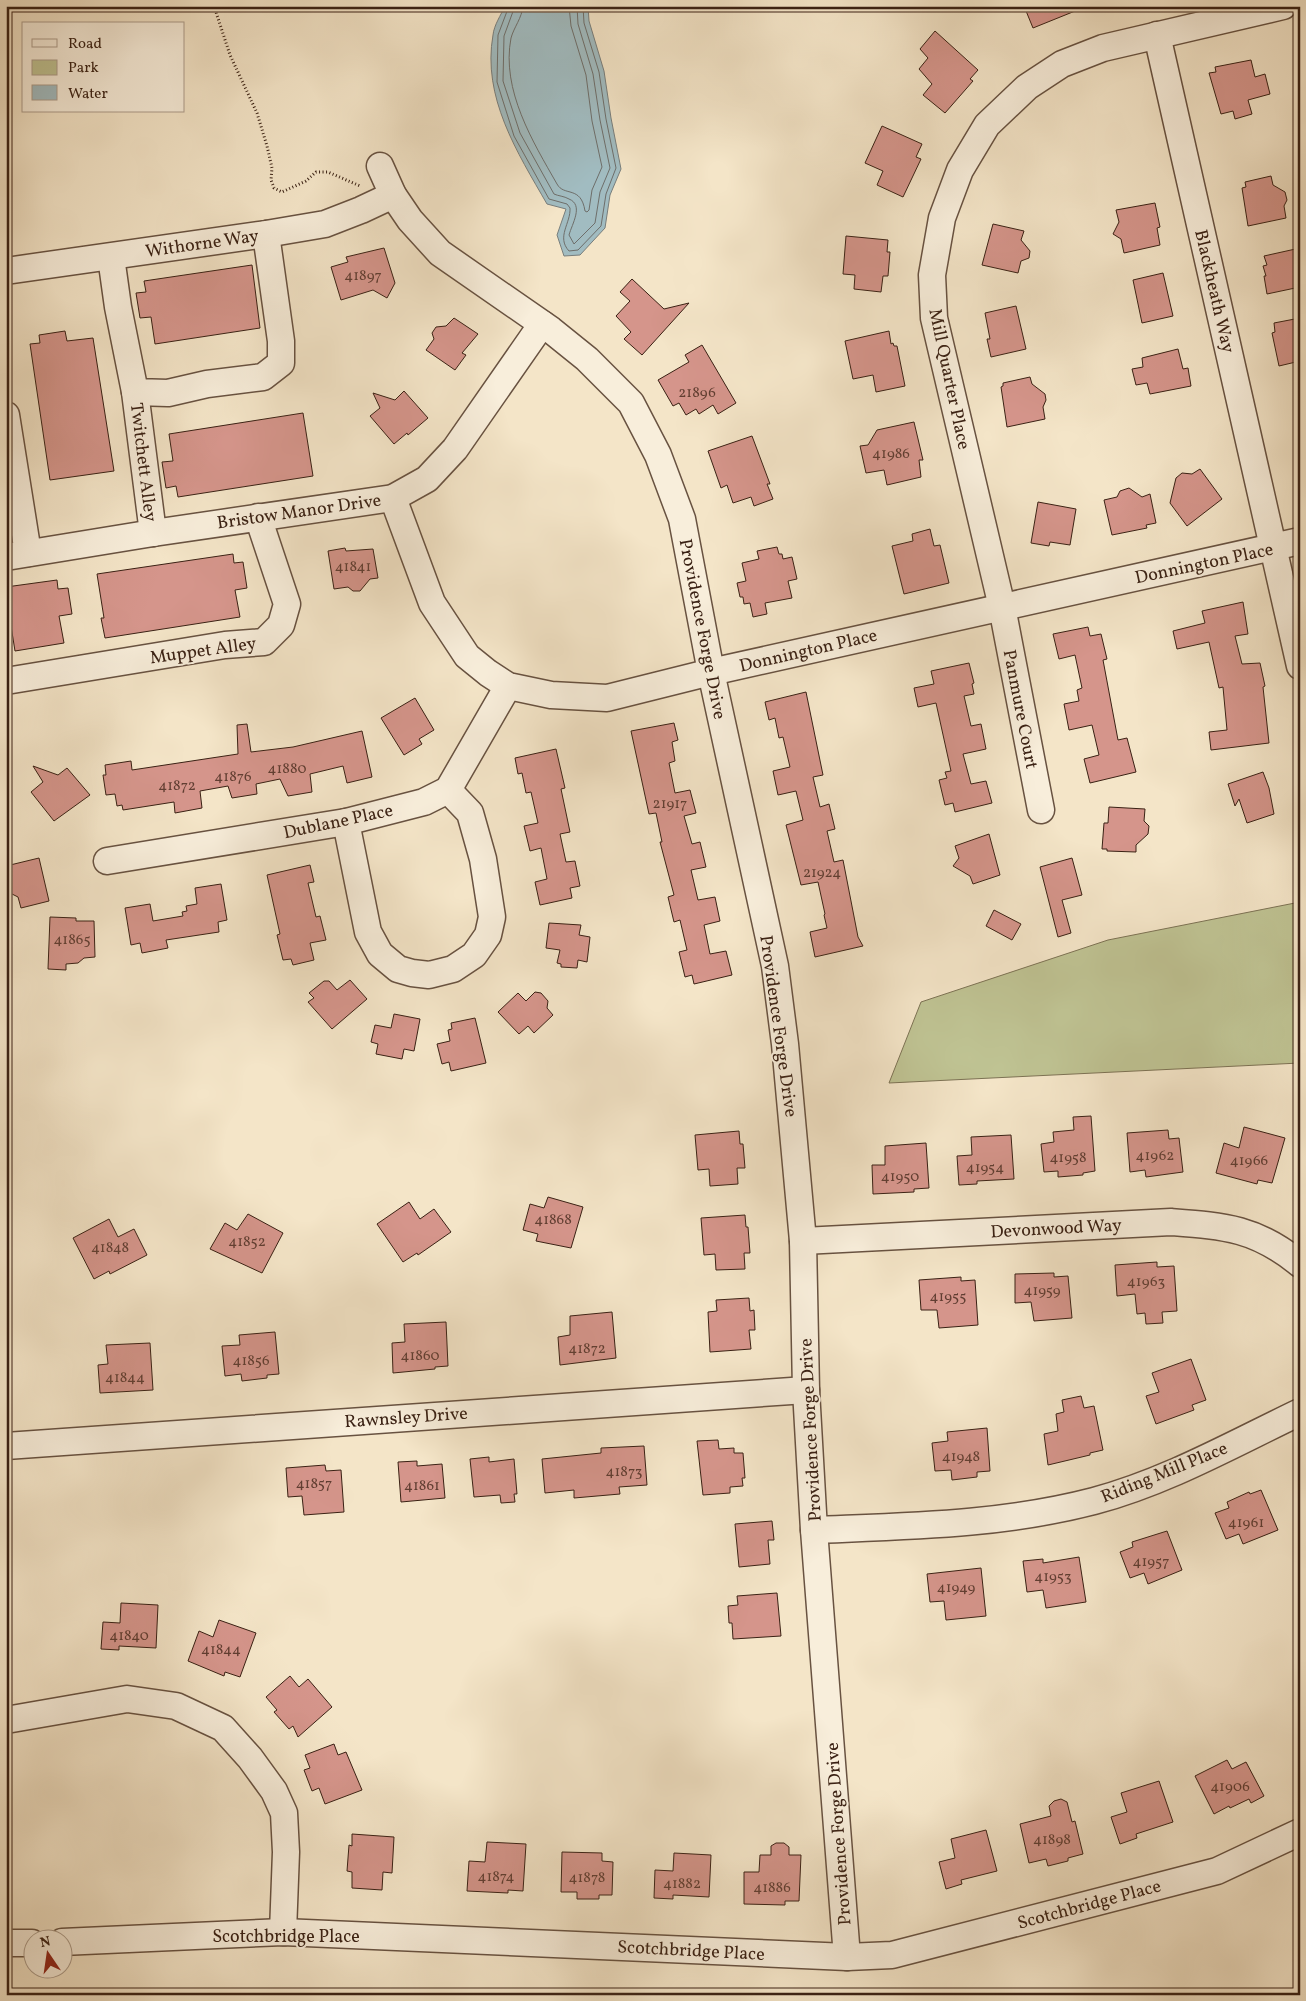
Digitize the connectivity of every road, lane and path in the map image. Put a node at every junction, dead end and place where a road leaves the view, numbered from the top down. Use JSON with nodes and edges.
{"nodes":[{"id":1,"x":214,"y":6,"type":"edge"},
{"id":2,"x":1283,"y":6,"type":"edge"},
{"id":3,"x":1157,"y":36,"type":"junction"},
{"id":4,"x":380,"y":166,"type":"dead end"},
{"id":5,"x":384,"y":199,"type":"junction"},
{"id":6,"x":266,"y":234,"type":"junction"},
{"id":7,"x":110,"y":257,"type":"junction"},
{"id":8,"x":6,"y":271,"type":"edge"},
{"id":9,"x":542,"y":324,"type":"junction"},
{"id":10,"x":135,"y":392,"type":"junction"},
{"id":11,"x":6,"y":415,"type":"edge"},
{"id":12,"x":393,"y":498,"type":"junction"},
{"id":13,"x":258,"y":517,"type":"junction"},
{"id":14,"x":153,"y":533,"type":"junction"},
{"id":15,"x":1300,"y":541,"type":"edge"},
{"id":16,"x":1274,"y":547,"type":"junction"},
{"id":17,"x":17,"y":555,"type":"edge"},
{"id":18,"x":1002,"y":607,"type":"junction"},
{"id":19,"x":1300,"y":666,"type":"edge"},
{"id":20,"x":711,"y":672,"type":"junction"},
{"id":21,"x":6,"y":681,"type":"edge"},
{"id":22,"x":508,"y":686,"type":"junction"},
{"id":23,"x":448,"y":790,"type":"junction"},
{"id":24,"x":1041,"y":810,"type":"dead end"},
{"id":25,"x":346,"y":822,"type":"junction"},
{"id":26,"x":107,"y":861,"type":"dead end"},
{"id":27,"x":803,"y":1241,"type":"junction"},
{"id":28,"x":1300,"y":1264,"type":"edge"},
{"id":29,"x":806,"y":1390,"type":"junction"},
{"id":30,"x":1300,"y":1412,"type":"edge"},
{"id":31,"x":6,"y":1446,"type":"edge"},
{"id":32,"x":814,"y":1530,"type":"junction"},
{"id":33,"x":6,"y":1720,"type":"edge"},
{"id":34,"x":1300,"y":1832,"type":"edge"},
{"id":35,"x":283,"y":1932,"type":"junction"},
{"id":36,"x":72,"y":1942,"type":"edge"},
{"id":37,"x":6,"y":1943,"type":"edge"},
{"id":38,"x":22,"y":1943,"type":"edge"},
{"id":39,"x":847,"y":1957,"type":"junction"}],
"edges":[{"from":1,"to":5,"type":"path"},
{"from":2,"to":3,"type":"street","name":"Mill Quarter Place"},
{"from":3,"to":16,"type":"street","name":"Blackheath Way"},
{"from":3,"to":18,"type":"street","name":"Mill Quarter Place"},
{"from":4,"to":5,"type":"street","name":"Providence Forge Drive"},
{"from":5,"to":6,"type":"street","name":"Withorne Way"},
{"from":5,"to":9,"type":"street","name":"Providence Forge Drive"},
{"from":6,"to":7,"type":"street","name":"Withorne Way"},
{"from":6,"to":10,"type":"street","name":"Twitchett Alley"},
{"from":7,"to":8,"type":"street","name":"Withorne Way"},
{"from":7,"to":10,"type":"street","name":"Twitchett Alley"},
{"from":9,"to":12,"type":"street","name":"Bristow Manor Drive"},
{"from":9,"to":20,"type":"street","name":"Providence Forge Drive"},
{"from":10,"to":14,"type":"street","name":"Twitchett Alley"},
{"from":11,"to":17,"type":"street"},
{"from":12,"to":13,"type":"street","name":"Bristow Manor Drive"},
{"from":12,"to":22,"type":"street","name":"Donnington Place"},
{"from":13,"to":14,"type":"street","name":"Bristow Manor Drive"},
{"from":13,"to":21,"type":"street","name":"Muppet Alley"},
{"from":14,"to":17,"type":"street","name":"Bristow Manor Drive"},
{"from":15,"to":16,"type":"street","name":"Donnington Place"},
{"from":16,"to":18,"type":"street","name":"Donnington Place"},
{"from":16,"to":19,"type":"street","name":"Blackheath Way"},
{"from":18,"to":20,"type":"street","name":"Donnington Place"},
{"from":18,"to":24,"type":"street","name":"Panmure Court"},
{"from":20,"to":22,"type":"street","name":"Donnington Place"},
{"from":20,"to":27,"type":"street","name":"Providence Forge Drive"},
{"from":22,"to":23,"type":"street"},
{"from":23,"to":25,"type":"street","name":"Dublane Place"},
{"from":23,"to":25,"type":"street"},
{"from":25,"to":26,"type":"street","name":"Dublane Place"},
{"from":27,"to":28,"type":"street","name":"Devonwood Way"},
{"from":27,"to":29,"type":"street","name":"Providence Forge Drive"},
{"from":29,"to":31,"type":"street","name":"Rawnsley Drive"},
{"from":29,"to":32,"type":"street","name":"Providence Forge Drive"},
{"from":30,"to":32,"type":"street","name":"Riding Mill Place"},
{"from":32,"to":39,"type":"street","name":"Providence Forge Drive"},
{"from":33,"to":35,"type":"street"},
{"from":34,"to":39,"type":"street","name":"Scotchbridge Place"},
{"from":35,"to":36,"type":"street","name":"Scotchbridge Place"},
{"from":35,"to":39,"type":"street","name":"Scotchbridge Place"},
{"from":37,"to":38,"type":"street"}]}
